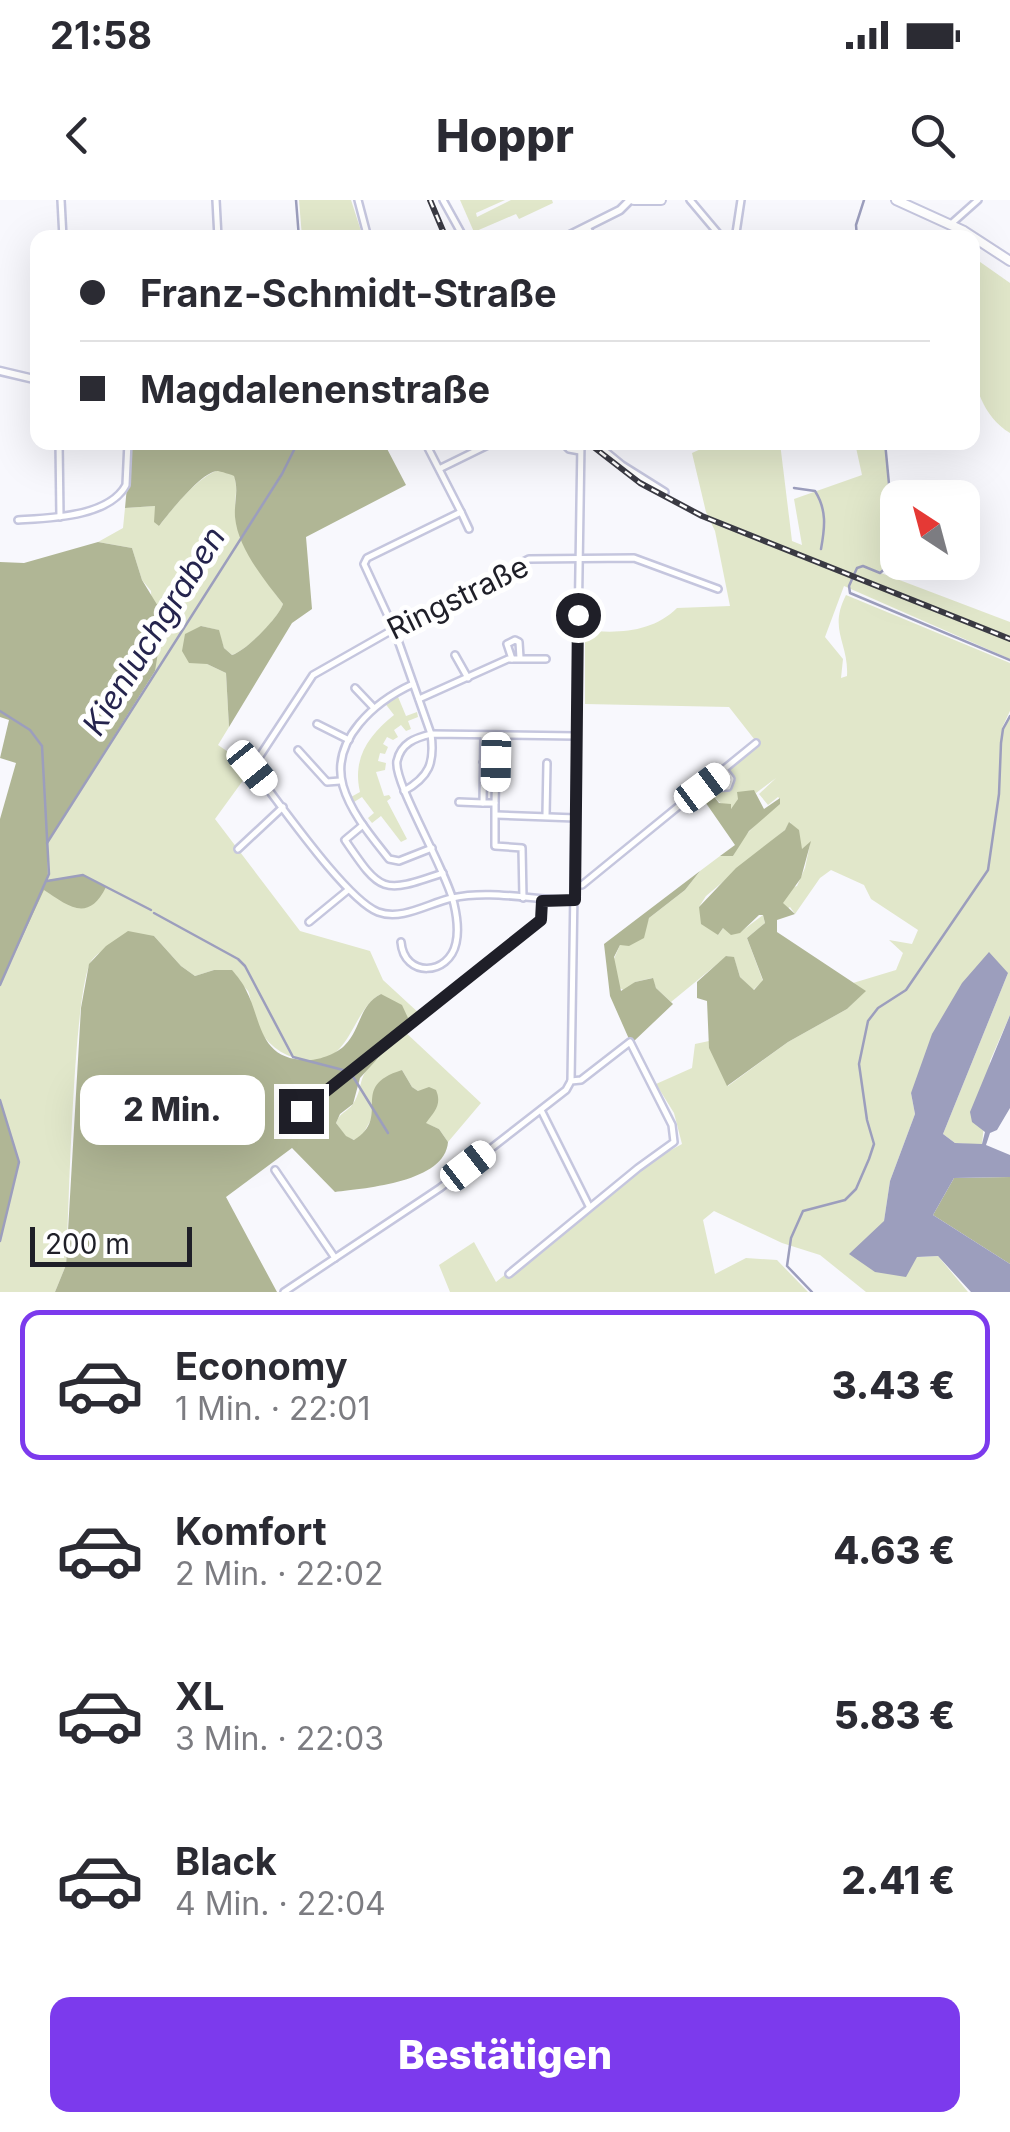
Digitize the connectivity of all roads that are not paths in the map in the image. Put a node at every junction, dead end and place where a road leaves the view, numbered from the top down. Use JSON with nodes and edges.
{"nodes":[{"id":1,"x":61,"y":200,"type":"edge"},
{"id":2,"x":216,"y":200,"type":"edge"},
{"id":3,"x":358,"y":200,"type":"edge"},
{"id":4,"x":443,"y":200,"type":"edge"},
{"id":5,"x":632,"y":200,"type":"edge"},
{"id":6,"x":661,"y":200,"type":"edge"},
{"id":7,"x":690,"y":200,"type":"edge"},
{"id":8,"x":740,"y":200,"type":"edge"},
{"id":9,"x":896,"y":200,"type":"edge"},
{"id":10,"x":978,"y":200,"type":"edge"},
{"id":11,"x":951,"y":224,"type":"junction"},
{"id":12,"x":587,"y":227,"type":"junction"},
{"id":13,"x":62,"y":230,"type":"edge"},
{"id":14,"x":218,"y":230,"type":"edge"},
{"id":15,"x":366,"y":230,"type":"edge"},
{"id":16,"x":460,"y":230,"type":"edge"},
{"id":17,"x":581,"y":230,"type":"edge"},
{"id":18,"x":589,"y":230,"type":"edge"},
{"id":19,"x":715,"y":230,"type":"edge"},
{"id":20,"x":735,"y":230,"type":"edge"},
{"id":21,"x":960,"y":230,"type":"edge"},
{"id":22,"x":980,"y":243,"type":"edge"},
{"id":23,"x":1010,"y":262,"type":"edge"},
{"id":24,"x":2,"y":370,"type":"edge"},
{"id":25,"x":30,"y":378,"type":"edge"},
{"id":26,"x":60,"y":450,"type":"edge"},
{"id":27,"x":128,"y":450,"type":"edge"},
{"id":28,"x":430,"y":450,"type":"edge"},
{"id":29,"x":478,"y":450,"type":"edge"},
{"id":30,"x":573,"y":450,"type":"edge"},
{"id":31,"x":604,"y":450,"type":"edge"},
{"id":32,"x":580,"y":452,"type":"joint"},
{"id":33,"x":441,"y":468,"type":"junction"},
{"id":34,"x":666,"y":492,"type":"dead end"},
{"id":35,"x":461,"y":512,"type":"junction"},
{"id":36,"x":60,"y":517,"type":"junction"},
{"id":37,"x":18,"y":520,"type":"dead end"},
{"id":38,"x":470,"y":530,"type":"dead end"},
{"id":39,"x":578,"y":557,"type":"junction"},
{"id":40,"x":718,"y":590,"type":"dead end"},
{"id":41,"x":394,"y":628,"type":"junction"},
{"id":42,"x":455,"y":655,"type":"dead end"},
{"id":43,"x":520,"y":658,"type":"junction"},
{"id":44,"x":512,"y":659,"type":"junction"},
{"id":45,"x":546,"y":659,"type":"dead end"},
{"id":46,"x":468,"y":678,"type":"junction"},
{"id":47,"x":413,"y":684,"type":"junction"},
{"id":48,"x":356,"y":688,"type":"dead end"},
{"id":49,"x":419,"y":699,"type":"junction"},
{"id":50,"x":374,"y":708,"type":"junction"},
{"id":51,"x":317,"y":724,"type":"dead end"},
{"id":52,"x":431,"y":734,"type":"junction"},
{"id":53,"x":484,"y":736,"type":"junction"},
{"id":54,"x":577,"y":736,"type":"junction"},
{"id":55,"x":348,"y":740,"type":"junction"},
{"id":56,"x":756,"y":743,"type":"dead end"},
{"id":57,"x":298,"y":750,"type":"dead end"},
{"id":58,"x":484,"y":762,"type":"junction"},
{"id":59,"x":547,"y":763,"type":"dead end"},
{"id":60,"x":724,"y":771,"type":"junction"},
{"id":61,"x":341,"y":781,"type":"junction"},
{"id":62,"x":702,"y":788,"type":"junction"},
{"id":63,"x":404,"y":791,"type":"junction"},
{"id":64,"x":459,"y":802,"type":"dead end"},
{"id":65,"x":483,"y":803,"type":"junction"},
{"id":66,"x":495,"y":803,"type":"junction"},
{"id":67,"x":283,"y":807,"type":"junction"},
{"id":68,"x":496,"y":814,"type":"junction"},
{"id":69,"x":546,"y":816,"type":"junction"},
{"id":70,"x":576,"y":818,"type":"junction"},
{"id":71,"x":363,"y":825,"type":"junction"},
{"id":72,"x":432,"y":848,"type":"junction"},
{"id":73,"x":238,"y":849,"type":"dead end"},
{"id":74,"x":443,"y":872,"type":"junction"},
{"id":75,"x":576,"y":884,"type":"junction"},
{"id":76,"x":348,"y":890,"type":"junction"},
{"id":77,"x":453,"y":898,"type":"junction"},
{"id":78,"x":523,"y":898,"type":"junction"},
{"id":79,"x":575,"y":900,"type":"junction"},
{"id":80,"x":542,"y":901,"type":"junction"},
{"id":81,"x":308,"y":922,"type":"dead end"},
{"id":82,"x":401,"y":942,"type":"dead end"},
{"id":83,"x":571,"y":1081,"type":"junction"},
{"id":84,"x":541,"y":1110,"type":"junction"},
{"id":85,"x":301,"y":1111,"type":"dead end"},
{"id":86,"x":276,"y":1170,"type":"dead end"},
{"id":87,"x":589,"y":1207,"type":"junction"},
{"id":88,"x":335,"y":1258,"type":"junction"},
{"id":89,"x":509,"y":1274,"type":"dead end"},
{"id":90,"x":284,"y":1292,"type":"edge"}],
"edges":[{"from":1,"to":13,"type":"street"},
{"from":2,"to":14,"type":"street"},
{"from":3,"to":15,"type":"street"},
{"from":4,"to":16,"type":"street"},
{"from":5,"to":6,"type":"main road"},
{"from":5,"to":12,"type":"street"},
{"from":7,"to":19,"type":"street"},
{"from":8,"to":20,"type":"street"},
{"from":9,"to":11,"type":"main road"},
{"from":10,"to":11,"type":"street"},
{"from":11,"to":21,"type":"main road"},
{"from":12,"to":17,"type":"street"},
{"from":12,"to":18,"type":"street"},
{"from":22,"to":23,"type":"main road"},
{"from":24,"to":25,"type":"street"},
{"from":26,"to":36,"type":"street"},
{"from":27,"to":36,"type":"street"},
{"from":28,"to":33,"type":"street"},
{"from":29,"to":33,"type":"street"},
{"from":30,"to":32,"type":"street"},
{"from":31,"to":34,"type":"street"},
{"from":32,"to":39,"type":"street"},
{"from":33,"to":35,"type":"street"},
{"from":35,"to":38,"type":"street"},
{"from":35,"to":41,"type":"street"},
{"from":36,"to":37,"type":"street"},
{"from":39,"to":40,"type":"street","name":"Ringstraße"},
{"from":39,"to":41,"type":"street","name":"Ringstraße"},
{"from":39,"to":54,"type":"street"},
{"from":41,"to":47,"type":"street"},
{"from":41,"to":67,"type":"street","name":"Ringstraße"},
{"from":42,"to":46,"type":"street"},
{"from":43,"to":44,"type":"street"},
{"from":43,"to":44,"type":"street"},
{"from":43,"to":45,"type":"street"},
{"from":44,"to":46,"type":"street"},
{"from":46,"to":49,"type":"street"},
{"from":47,"to":49,"type":"street"},
{"from":47,"to":50,"type":"street"},
{"from":48,"to":50,"type":"street"},
{"from":49,"to":52,"type":"street"},
{"from":50,"to":55,"type":"street"},
{"from":51,"to":55,"type":"street"},
{"from":52,"to":53,"type":"street"},
{"from":52,"to":63,"type":"street"},
{"from":52,"to":63,"type":"street"},
{"from":53,"to":54,"type":"street"},
{"from":53,"to":58,"type":"street"},
{"from":54,"to":70,"type":"street"},
{"from":55,"to":61,"type":"street"},
{"from":56,"to":60,"type":"street"},
{"from":57,"to":61,"type":"street"},
{"from":58,"to":65,"type":"street"},
{"from":58,"to":66,"type":"street"},
{"from":59,"to":69,"type":"street"},
{"from":60,"to":62,"type":"street"},
{"from":60,"to":62,"type":"street"},
{"from":61,"to":71,"type":"street"},
{"from":62,"to":75,"type":"street"},
{"from":63,"to":72,"type":"street"},
{"from":64,"to":65,"type":"street"},
{"from":65,"to":66,"type":"street"},
{"from":66,"to":68,"type":"street"},
{"from":67,"to":73,"type":"street"},
{"from":67,"to":76,"type":"street"},
{"from":68,"to":69,"type":"street"},
{"from":68,"to":78,"type":"street"},
{"from":69,"to":70,"type":"street"},
{"from":70,"to":75,"type":"street"},
{"from":71,"to":72,"type":"street"},
{"from":71,"to":74,"type":"street"},
{"from":72,"to":74,"type":"street"},
{"from":74,"to":77,"type":"street"},
{"from":75,"to":79,"type":"street"},
{"from":76,"to":77,"type":"street"},
{"from":76,"to":81,"type":"street"},
{"from":77,"to":78,"type":"street"},
{"from":77,"to":82,"type":"street"},
{"from":78,"to":80,"type":"street"},
{"from":79,"to":80,"type":"street"},
{"from":79,"to":83,"type":"street"},
{"from":80,"to":85,"type":"street"},
{"from":83,"to":84,"type":"street"},
{"from":83,"to":87,"type":"street"},
{"from":84,"to":87,"type":"street"},
{"from":84,"to":88,"type":"street"},
{"from":86,"to":88,"type":"street"},
{"from":87,"to":89,"type":"street"},
{"from":88,"to":90,"type":"street"}]}
